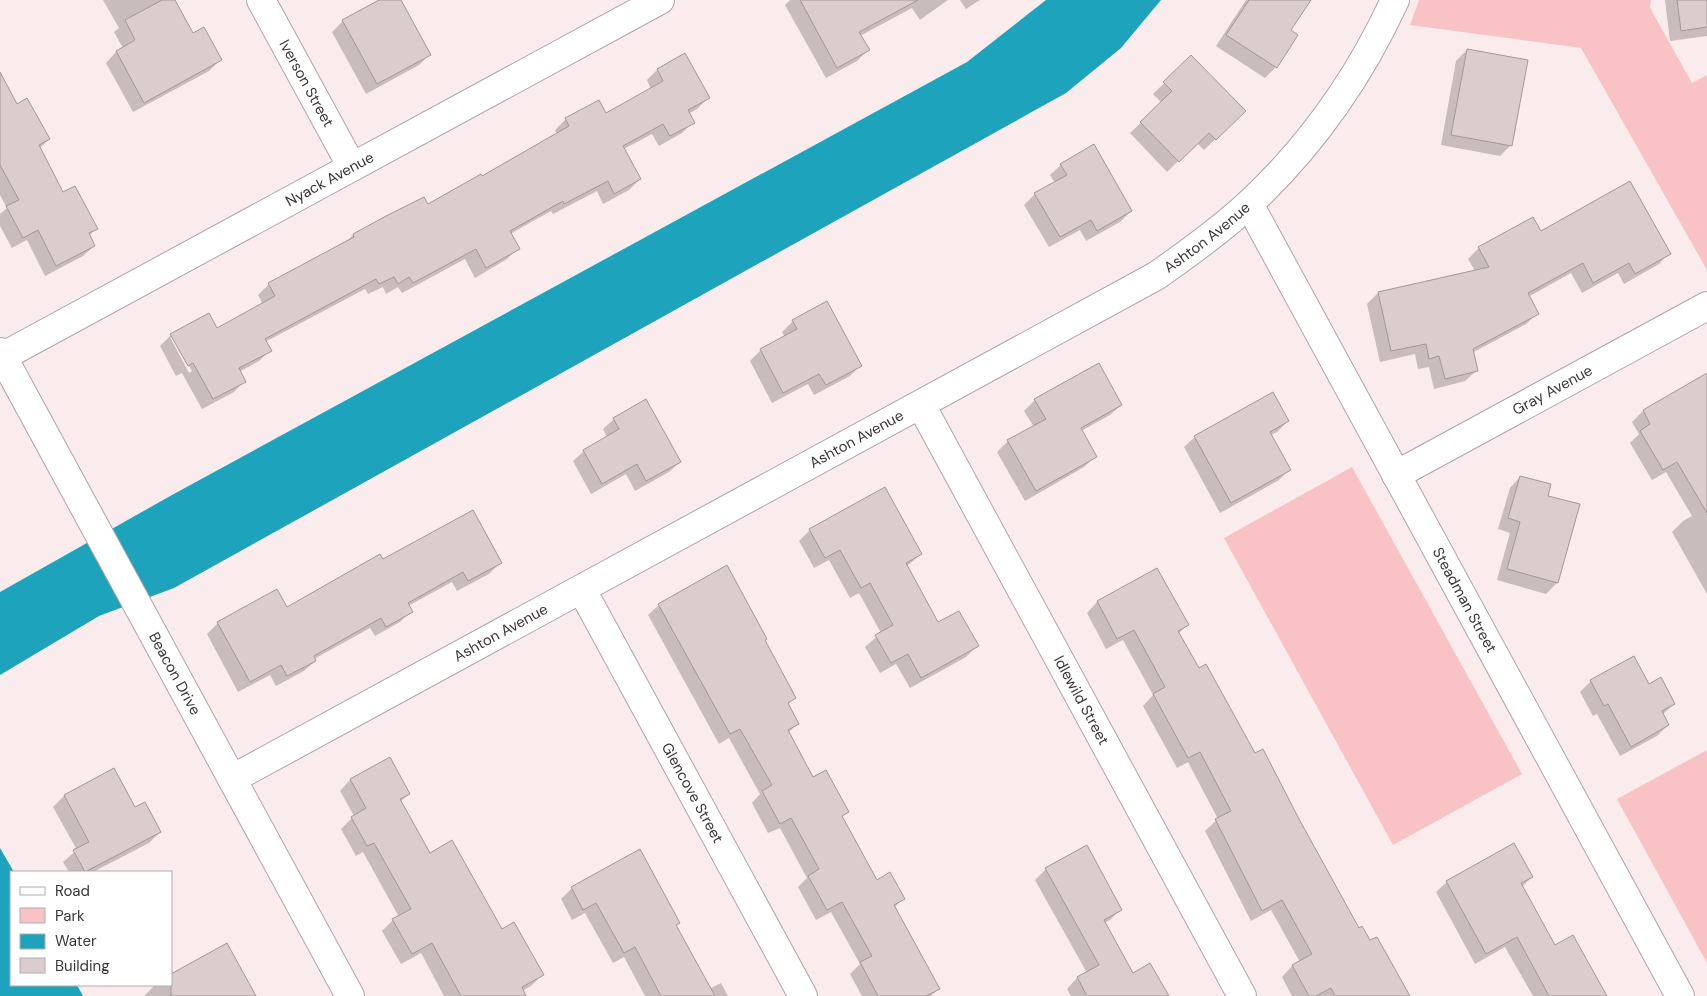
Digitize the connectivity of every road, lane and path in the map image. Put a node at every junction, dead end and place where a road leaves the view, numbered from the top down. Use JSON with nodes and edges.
{"nodes":[{"id":1,"x":261,"y":0,"type":"edge"},
{"id":2,"x":660,"y":0,"type":"edge"},
{"id":3,"x":1395,"y":0,"type":"edge"},
{"id":4,"x":352,"y":167,"type":"junction"},
{"id":5,"x":1249,"y":204,"type":"junction"},
{"id":6,"x":1707,"y":306,"type":"edge"},
{"id":7,"x":1,"y":356,"type":"edge"},
{"id":8,"x":921,"y":405,"type":"junction"},
{"id":9,"x":1396,"y":475,"type":"junction"},
{"id":10,"x":582,"y":590,"type":"junction"},
{"id":11,"x":232,"y":779,"type":"junction"},
{"id":12,"x":350,"y":996,"type":"edge"},
{"id":13,"x":803,"y":996,"type":"edge"},
{"id":14,"x":1242,"y":996,"type":"edge"},
{"id":15,"x":1680,"y":996,"type":"edge"}],
"edges":[{"from":1,"to":4,"type":"street","name":"Iverson Street"},
{"from":2,"to":4,"type":"street","name":"Nyack Avenue"},
{"from":3,"to":5,"type":"street","name":"Ashton Avenue"},
{"from":4,"to":7,"type":"street","name":"Nyack Avenue"},
{"from":5,"to":8,"type":"street","name":"Ashton Avenue"},
{"from":5,"to":9,"type":"street","name":"Steadman Street"},
{"from":6,"to":9,"type":"street","name":"Gray Avenue"},
{"from":7,"to":11,"type":"street","name":"Beacon Drive"},
{"from":8,"to":10,"type":"street","name":"Ashton Avenue"},
{"from":8,"to":14,"type":"street","name":"Idlewild Street"},
{"from":9,"to":15,"type":"street","name":"Steadman Street"},
{"from":10,"to":11,"type":"street","name":"Ashton Avenue"},
{"from":10,"to":13,"type":"street","name":"Glencove Street"},
{"from":11,"to":12,"type":"street","name":"Beacon Drive"}]}
